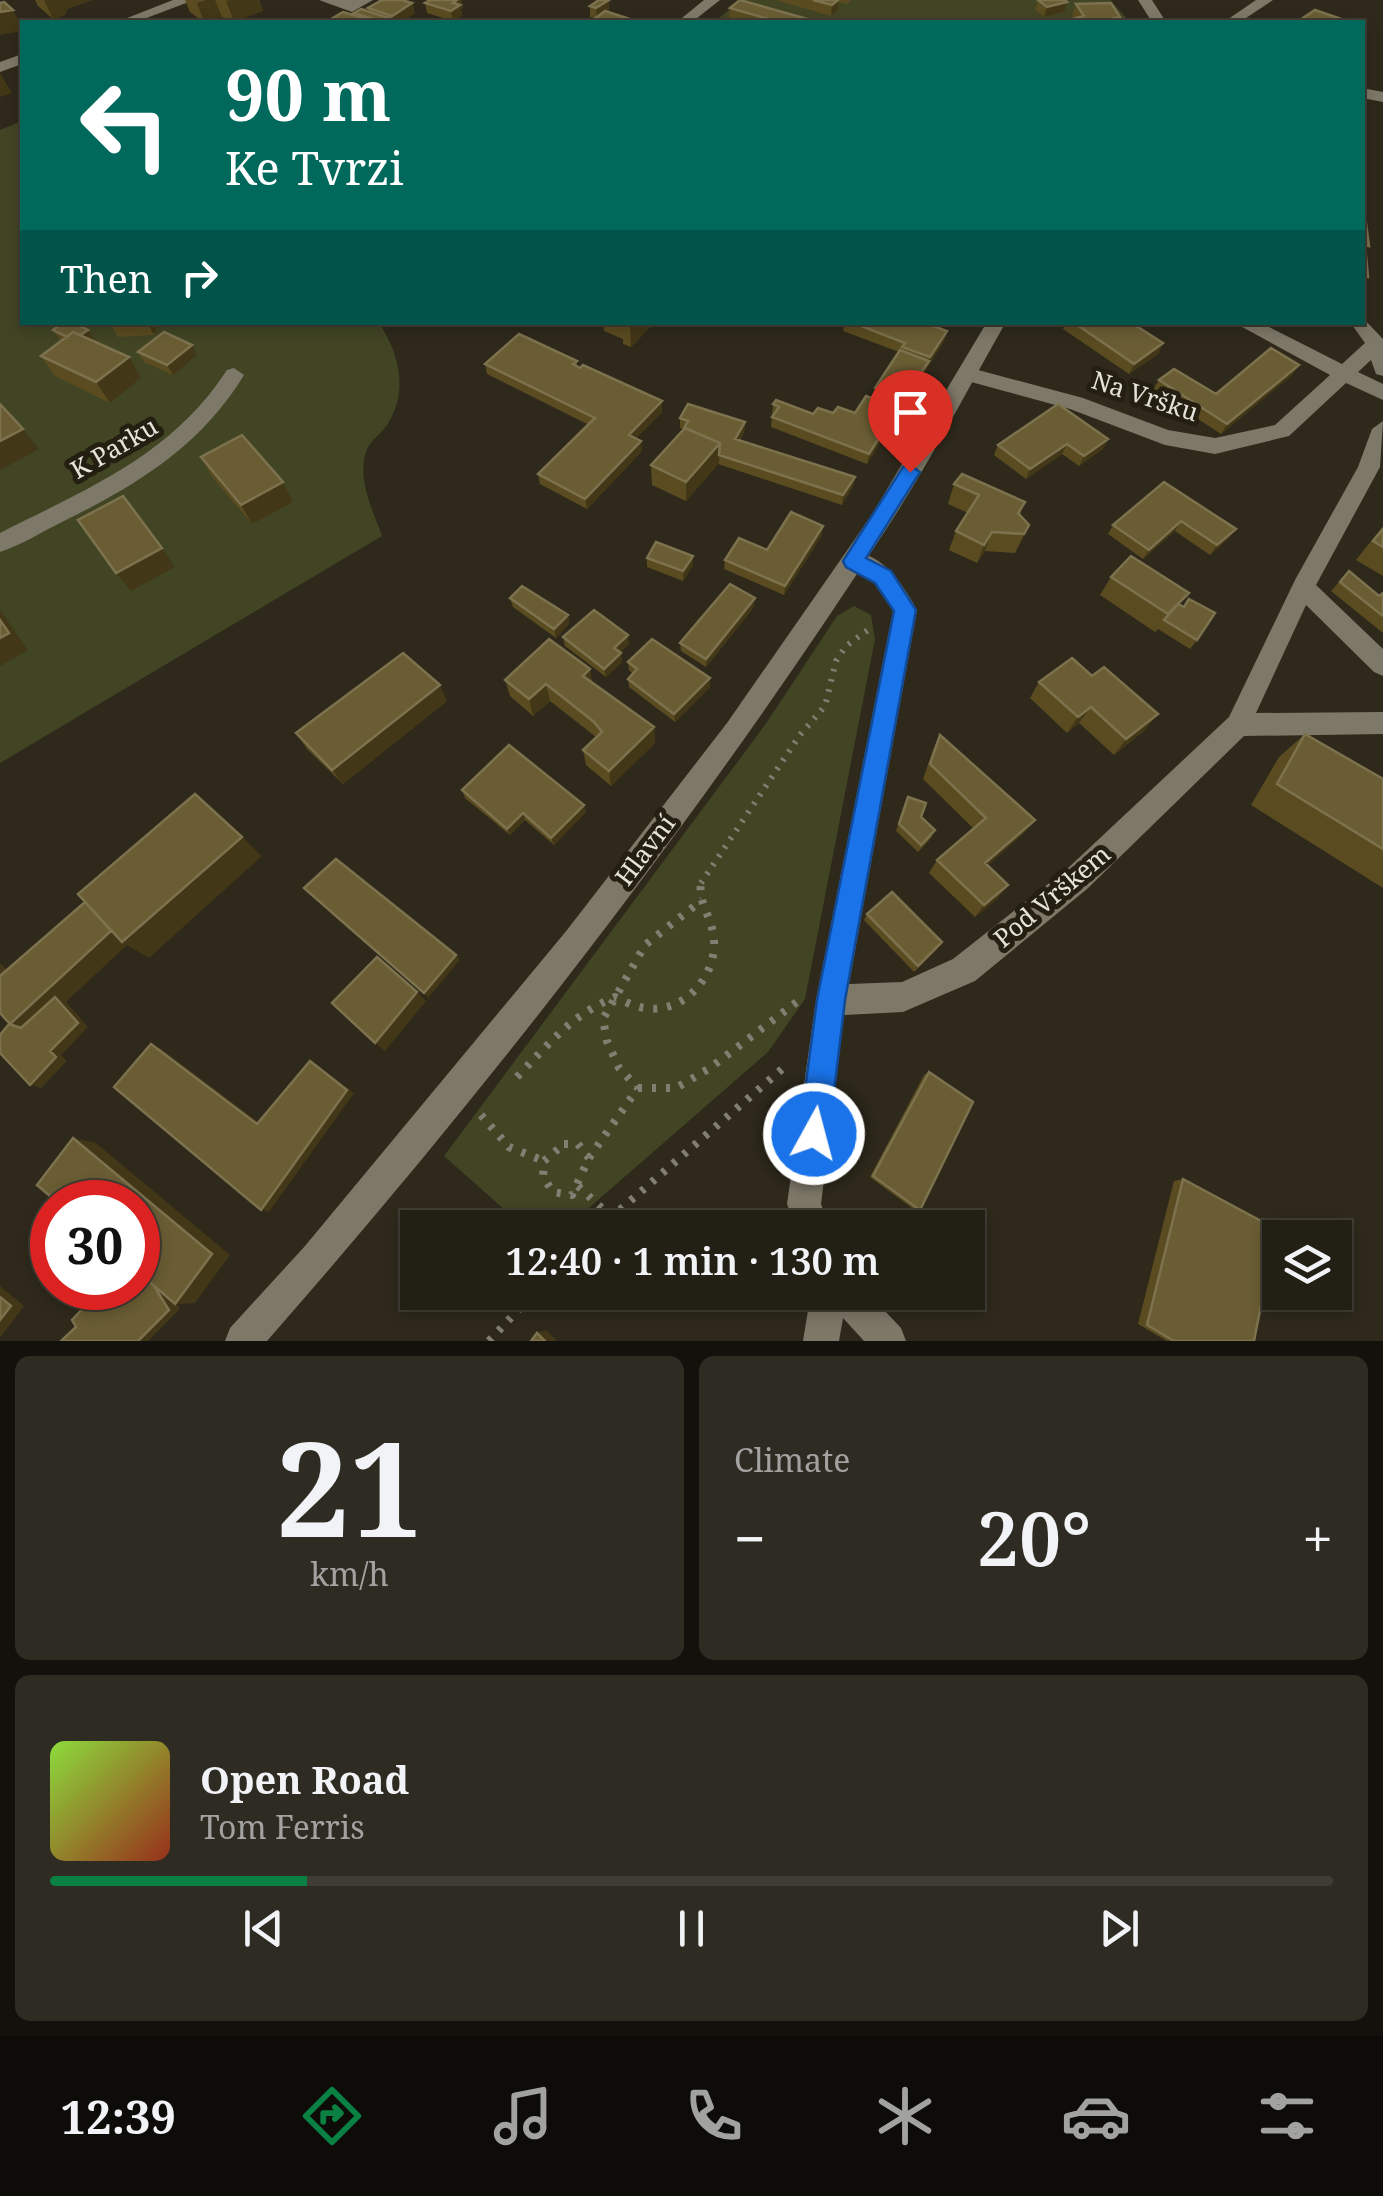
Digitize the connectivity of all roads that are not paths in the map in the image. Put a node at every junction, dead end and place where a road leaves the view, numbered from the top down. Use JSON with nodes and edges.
{"nodes":[{"id":1,"x":187,"y":0,"type":"edge"},
{"id":2,"x":326,"y":0,"type":"edge"},
{"id":3,"x":366,"y":0,"type":"edge"},
{"id":4,"x":713,"y":0,"type":"edge"},
{"id":5,"x":1266,"y":0,"type":"edge"},
{"id":6,"x":130,"y":20,"type":"edge"},
{"id":7,"x":687,"y":20,"type":"edge"},
{"id":8,"x":1235,"y":20,"type":"edge"},
{"id":9,"x":993,"y":325,"type":"edge"},
{"id":10,"x":1248,"y":325,"type":"edge"},
{"id":11,"x":1362,"y":325,"type":"edge"},
{"id":12,"x":1376,"y":344,"type":"junction"},
{"id":13,"x":1383,"y":368,"type":"edge"},
{"id":14,"x":967,"y":374,"type":"junction"},
{"id":15,"x":1344,"y":374,"type":"junction"},
{"id":16,"x":234,"y":375,"type":"dead end"},
{"id":17,"x":1383,"y":393,"type":"edge"},
{"id":18,"x":1383,"y":429,"type":"edge"},
{"id":19,"x":1376,"y":471,"type":"edge"},
{"id":20,"x":0,"y":543,"type":"edge"},
{"id":21,"x":854,"y":561,"type":"junction"},
{"id":22,"x":1303,"y":587,"type":"junction"},
{"id":23,"x":1383,"y":664,"type":"edge"},
{"id":24,"x":1383,"y":723,"type":"edge"},
{"id":25,"x":1238,"y":725,"type":"junction"},
{"id":26,"x":829,"y":1014,"type":"junction"},
{"id":27,"x":806,"y":1210,"type":"edge"},
{"id":28,"x":826,"y":1310,"type":"edge"},
{"id":29,"x":860,"y":1310,"type":"edge"},
{"id":30,"x":242,"y":1341,"type":"edge"},
{"id":31,"x":821,"y":1341,"type":"edge"},
{"id":32,"x":888,"y":1341,"type":"edge"}],
"edges":[{"from":1,"to":6,"type":"street"},
{"from":2,"to":3,"type":"street"},
{"from":4,"to":7,"type":"street"},
{"from":5,"to":8,"type":"street"},
{"from":9,"to":14,"type":"street","name":"Hlavní"},
{"from":10,"to":15,"type":"street"},
{"from":11,"to":12,"type":"street"},
{"from":12,"to":13,"type":"street"},
{"from":12,"to":15,"type":"street","name":"Na Vršku"},
{"from":14,"to":15,"type":"street","name":"Na Vršku"},
{"from":14,"to":21,"type":"street","name":"Hlavní"},
{"from":15,"to":17,"type":"street"},
{"from":16,"to":20,"type":"street","name":"K Parku"},
{"from":18,"to":19,"type":"street","name":"Pod Vrškem"},
{"from":19,"to":22,"type":"street","name":"Pod Vrškem"},
{"from":21,"to":26,"type":"street"},
{"from":21,"to":30,"type":"street","name":"Hlavní"},
{"from":22,"to":23,"type":"street"},
{"from":22,"to":25,"type":"street","name":"Pod Vrškem"},
{"from":24,"to":25,"type":"street"},
{"from":25,"to":26,"type":"street","name":"Pod Vrškem"},
{"from":26,"to":27,"type":"street"},
{"from":28,"to":31,"type":"street"},
{"from":29,"to":32,"type":"street"}]}
